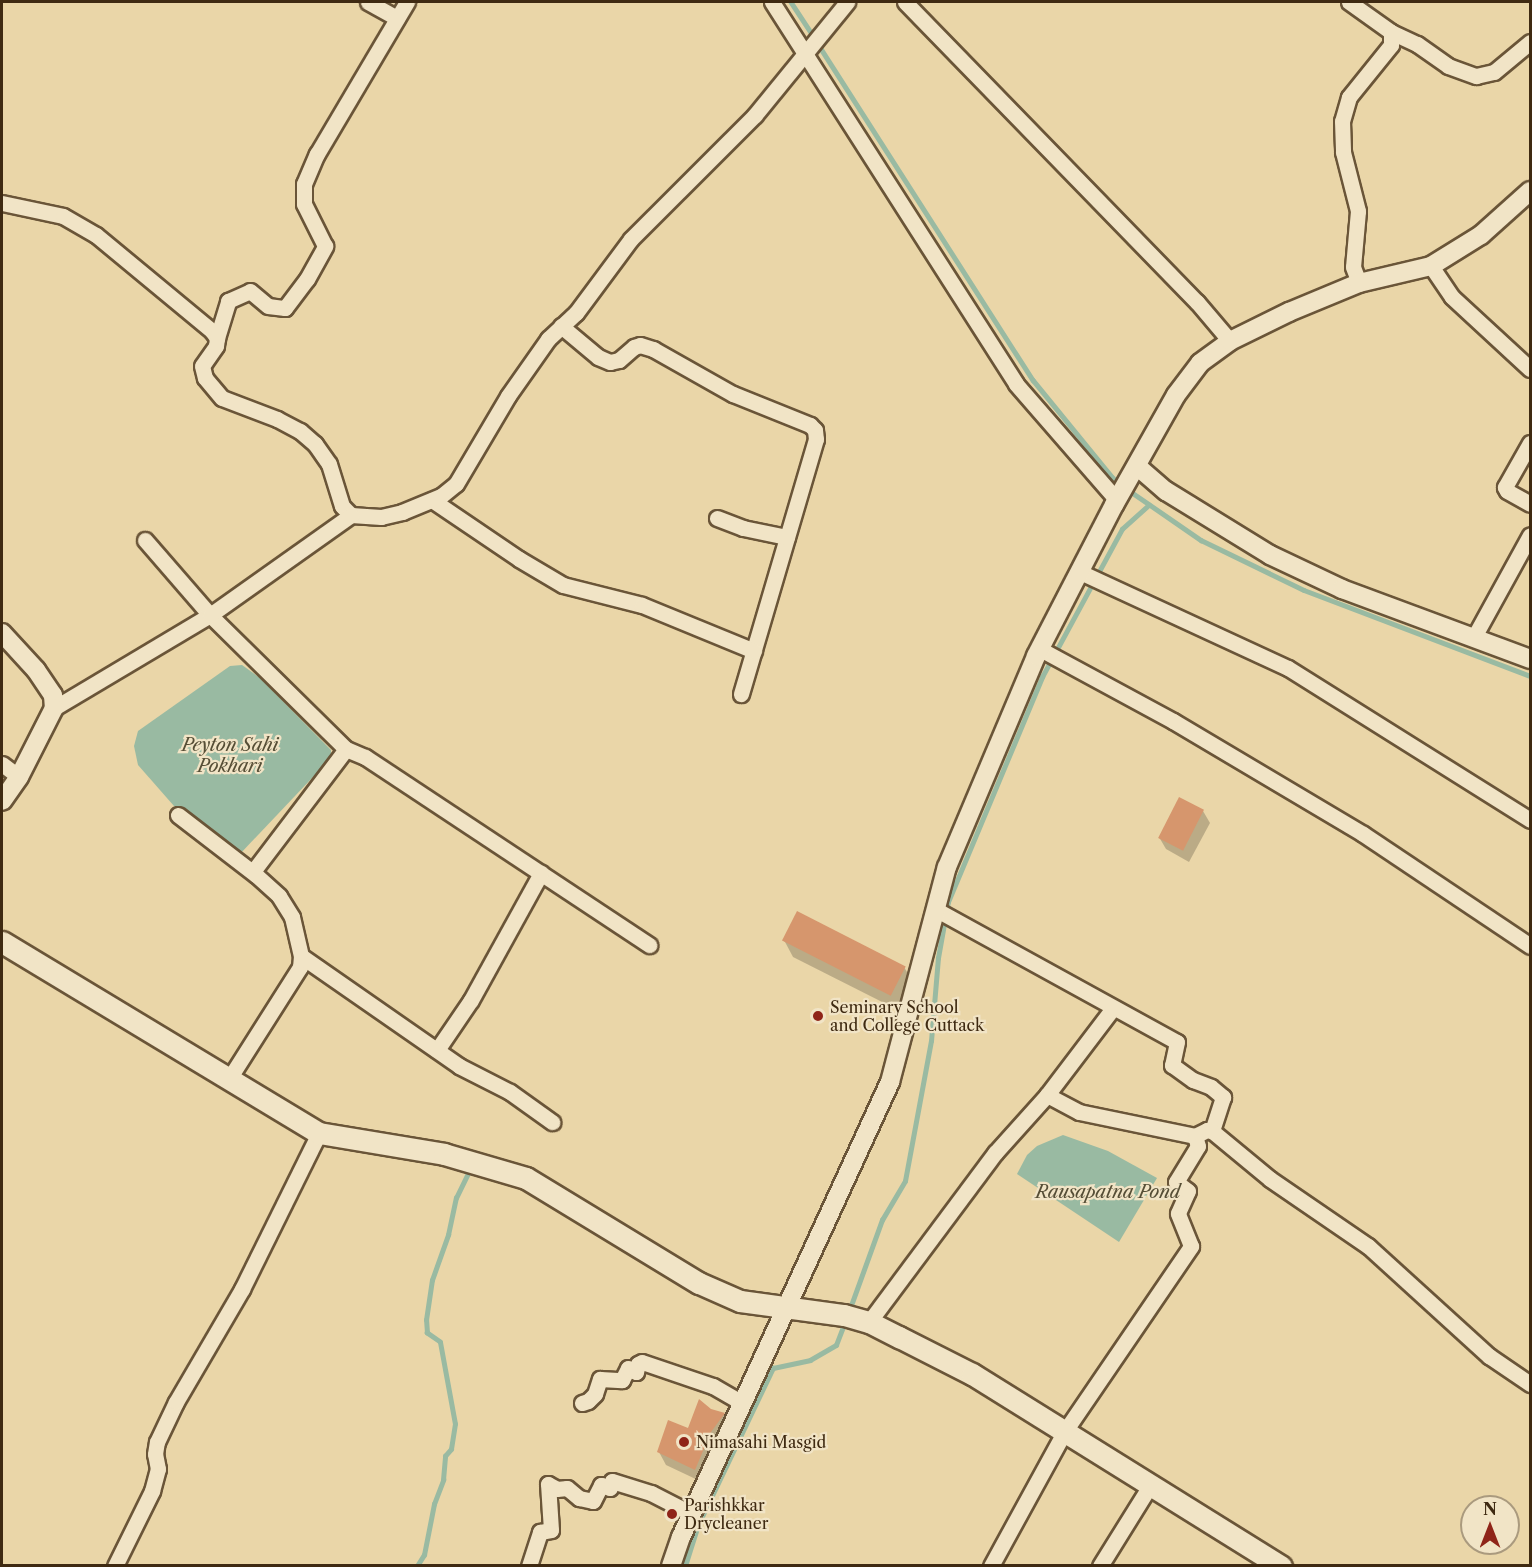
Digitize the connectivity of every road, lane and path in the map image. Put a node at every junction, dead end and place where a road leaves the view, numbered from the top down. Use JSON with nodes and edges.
{"nodes":[{"id":1,"x":368,"y":2,"type":"edge"},
{"id":2,"x":407,"y":2,"type":"edge"},
{"id":3,"x":772,"y":2,"type":"edge"},
{"id":4,"x":847,"y":2,"type":"edge"},
{"id":5,"x":904,"y":2,"type":"edge"},
{"id":6,"x":1350,"y":2,"type":"edge"},
{"id":7,"x":397,"y":18,"type":"junction"},
{"id":8,"x":1390,"y":32,"type":"junction"},
{"id":9,"x":1530,"y":42,"type":"edge"},
{"id":10,"x":807,"y":52,"type":"junction"},
{"id":11,"x":1530,"y":191,"type":"edge"},
{"id":12,"x":2,"y":203,"type":"edge"},
{"id":13,"x":1431,"y":266,"type":"junction"},
{"id":14,"x":1359,"y":283,"type":"junction"},
{"id":15,"x":561,"y":326,"type":"junction"},
{"id":16,"x":217,"y":338,"type":"junction"},
{"id":17,"x":1230,"y":341,"type":"junction"},
{"id":18,"x":1530,"y":369,"type":"edge"},
{"id":19,"x":1530,"y":443,"type":"edge"},
{"id":20,"x":1137,"y":468,"type":"junction"},
{"id":21,"x":1119,"y":497,"type":"junction"},
{"id":22,"x":432,"y":500,"type":"junction"},
{"id":23,"x":1530,"y":504,"type":"edge"},
{"id":24,"x":351,"y":515,"type":"junction"},
{"id":25,"x":717,"y":518,"type":"dead end"},
{"id":26,"x":1530,"y":535,"type":"edge"},
{"id":27,"x":787,"y":537,"type":"junction"},
{"id":28,"x":145,"y":540,"type":"dead end"},
{"id":29,"x":1080,"y":572,"type":"junction"},
{"id":30,"x":210,"y":615,"type":"junction"},
{"id":31,"x":2,"y":633,"type":"edge"},
{"id":32,"x":1474,"y":638,"type":"junction"},
{"id":33,"x":1040,"y":649,"type":"junction"},
{"id":34,"x":754,"y":651,"type":"junction"},
{"id":35,"x":1530,"y":659,"type":"edge"},
{"id":36,"x":741,"y":694,"type":"dead end"},
{"id":37,"x":54,"y":708,"type":"junction"},
{"id":38,"x":346,"y":749,"type":"junction"},
{"id":39,"x":2,"y":764,"type":"edge"},
{"id":40,"x":19,"y":777,"type":"junction"},
{"id":41,"x":2,"y":801,"type":"edge"},
{"id":42,"x":178,"y":815,"type":"dead end"},
{"id":43,"x":1530,"y":820,"type":"edge"},
{"id":44,"x":541,"y":873,"type":"junction"},
{"id":45,"x":255,"y":875,"type":"junction"},
{"id":46,"x":935,"y":909,"type":"junction"},
{"id":47,"x":2,"y":942,"type":"edge"},
{"id":48,"x":649,"y":945,"type":"dead end"},
{"id":49,"x":1530,"y":946,"type":"edge"},
{"id":50,"x":301,"y":956,"type":"junction"},
{"id":51,"x":1113,"y":1008,"type":"junction"},
{"id":52,"x":436,"y":1050,"type":"junction"},
{"id":53,"x":229,"y":1079,"type":"junction"},
{"id":54,"x":1047,"y":1095,"type":"junction"},
{"id":55,"x":552,"y":1122,"type":"dead end"},
{"id":56,"x":1212,"y":1131,"type":"junction"},
{"id":57,"x":319,"y":1133,"type":"junction"},
{"id":58,"x":1195,"y":1136,"type":"junction"},
{"id":59,"x":786,"y":1309,"type":"junction"},
{"id":60,"x":856,"y":1319,"type":"junction"},
{"id":61,"x":1530,"y":1384,"type":"edge"},
{"id":62,"x":582,"y":1402,"type":"dead end"},
{"id":63,"x":742,"y":1403,"type":"junction"},
{"id":64,"x":1065,"y":1431,"type":"junction"},
{"id":65,"x":1151,"y":1484,"type":"junction"},
{"id":66,"x":692,"y":1514,"type":"junction"},
{"id":67,"x":115,"y":1566,"type":"edge"},
{"id":68,"x":529,"y":1566,"type":"edge"},
{"id":69,"x":671,"y":1566,"type":"edge"},
{"id":70,"x":991,"y":1566,"type":"edge"},
{"id":71,"x":1100,"y":1566,"type":"edge"},
{"id":72,"x":1281,"y":1566,"type":"edge"}],
"edges":[{"from":1,"to":7,"type":"street"},
{"from":2,"to":7,"type":"street"},
{"from":3,"to":10,"type":"street"},
{"from":4,"to":10,"type":"street"},
{"from":5,"to":17,"type":"street"},
{"from":6,"to":8,"type":"street"},
{"from":7,"to":16,"type":"street"},
{"from":8,"to":9,"type":"street"},
{"from":8,"to":14,"type":"street"},
{"from":10,"to":15,"type":"street"},
{"from":10,"to":21,"type":"street"},
{"from":11,"to":13,"type":"street"},
{"from":12,"to":16,"type":"street"},
{"from":13,"to":14,"type":"street"},
{"from":13,"to":18,"type":"street"},
{"from":14,"to":17,"type":"street"},
{"from":15,"to":22,"type":"street"},
{"from":15,"to":27,"type":"street"},
{"from":16,"to":24,"type":"street"},
{"from":17,"to":20,"type":"street"},
{"from":19,"to":23,"type":"street"},
{"from":20,"to":21,"type":"street"},
{"from":20,"to":32,"type":"street"},
{"from":21,"to":29,"type":"street"},
{"from":22,"to":24,"type":"street"},
{"from":22,"to":34,"type":"street"},
{"from":24,"to":30,"type":"street"},
{"from":25,"to":27,"type":"street"},
{"from":26,"to":32,"type":"street"},
{"from":27,"to":34,"type":"street"},
{"from":28,"to":30,"type":"street"},
{"from":29,"to":33,"type":"street"},
{"from":29,"to":43,"type":"street"},
{"from":30,"to":37,"type":"street"},
{"from":30,"to":38,"type":"street"},
{"from":31,"to":37,"type":"street"},
{"from":32,"to":35,"type":"street"},
{"from":33,"to":46,"type":"street"},
{"from":33,"to":49,"type":"street"},
{"from":34,"to":36,"type":"street"},
{"from":37,"to":40,"type":"street"},
{"from":38,"to":44,"type":"street"},
{"from":38,"to":45,"type":"street"},
{"from":39,"to":40,"type":"street"},
{"from":40,"to":41,"type":"street"},
{"from":42,"to":45,"type":"street"},
{"from":44,"to":48,"type":"street"},
{"from":44,"to":52,"type":"street"},
{"from":45,"to":50,"type":"street"},
{"from":46,"to":51,"type":"street"},
{"from":46,"to":59,"type":"street"},
{"from":47,"to":53,"type":"main road"},
{"from":50,"to":52,"type":"street"},
{"from":50,"to":53,"type":"street"},
{"from":51,"to":54,"type":"street"},
{"from":51,"to":56,"type":"street"},
{"from":52,"to":55,"type":"street"},
{"from":53,"to":57,"type":"main road"},
{"from":54,"to":58,"type":"street"},
{"from":54,"to":60,"type":"street"},
{"from":56,"to":58,"type":"street"},
{"from":56,"to":61,"type":"street"},
{"from":57,"to":59,"type":"main road"},
{"from":57,"to":67,"type":"street"},
{"from":58,"to":64,"type":"street"},
{"from":59,"to":60,"type":"main road"},
{"from":59,"to":63,"type":"street"},
{"from":60,"to":64,"type":"main road"},
{"from":62,"to":63,"type":"street"},
{"from":63,"to":66,"type":"street"},
{"from":64,"to":65,"type":"main road"},
{"from":64,"to":70,"type":"street"},
{"from":65,"to":71,"type":"street"},
{"from":65,"to":72,"type":"main road"},
{"from":66,"to":68,"type":"street"},
{"from":66,"to":69,"type":"street"}]}
